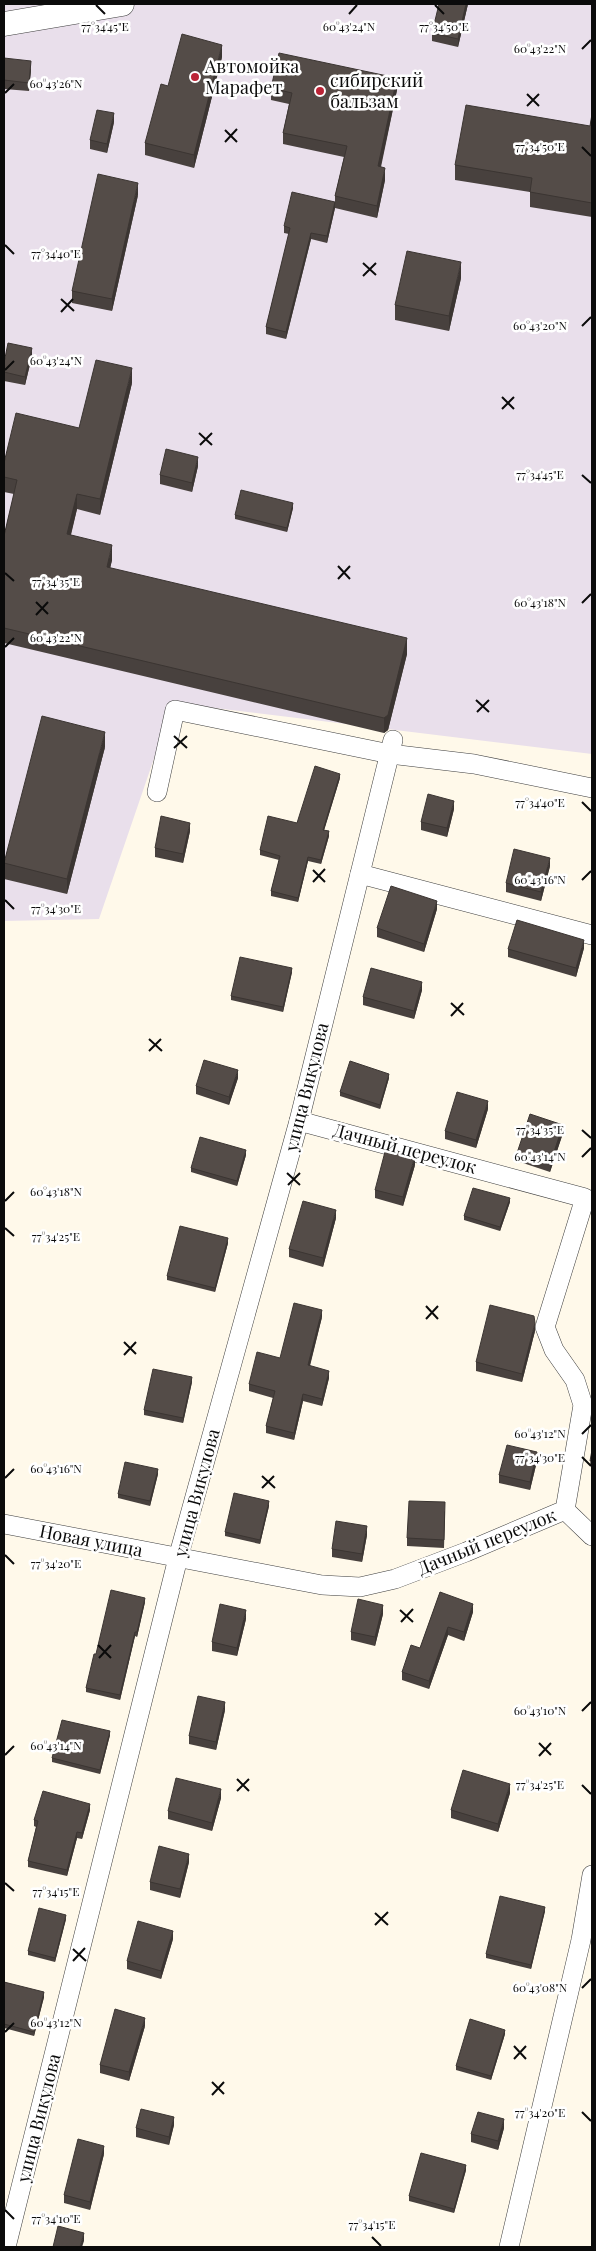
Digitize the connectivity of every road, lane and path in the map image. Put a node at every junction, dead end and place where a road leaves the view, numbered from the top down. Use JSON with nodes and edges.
{"nodes":[{"id":1,"x":122,"y":4,"type":"edge"},
{"id":2,"x":4,"y":24,"type":"edge"},
{"id":3,"x":392,"y":747,"type":"junction"},
{"id":4,"x":592,"y":788,"type":"edge"},
{"id":5,"x":157,"y":792,"type":"dead end"},
{"id":6,"x":360,"y":874,"type":"junction"},
{"id":7,"x":592,"y":934,"type":"edge"},
{"id":8,"x":299,"y":1121,"type":"junction"},
{"id":9,"x":565,"y":1510,"type":"junction"},
{"id":10,"x":4,"y":1524,"type":"edge"},
{"id":11,"x":592,"y":1536,"type":"edge"},
{"id":12,"x":178,"y":1558,"type":"junction"},
{"id":13,"x":592,"y":1875,"type":"edge"},
{"id":14,"x":6,"y":2247,"type":"edge"},
{"id":15,"x":509,"y":2247,"type":"edge"}],
"edges":[{"from":1,"to":2,"type":"street"},
{"from":3,"to":4,"type":"street"},
{"from":3,"to":5,"type":"street"},
{"from":3,"to":6,"type":"street","name":"улица Викулова"},
{"from":6,"to":7,"type":"street"},
{"from":6,"to":8,"type":"street","name":"улица Викулова"},
{"from":8,"to":9,"type":"street","name":"Дачный переулок"},
{"from":8,"to":12,"type":"street","name":"улица Викулова"},
{"from":9,"to":11,"type":"street"},
{"from":9,"to":12,"type":"street","name":"Дачный переулок"},
{"from":10,"to":12,"type":"street","name":"Новая улица"},
{"from":12,"to":14,"type":"street","name":"улица Викулова"},
{"from":13,"to":15,"type":"street"}]}
